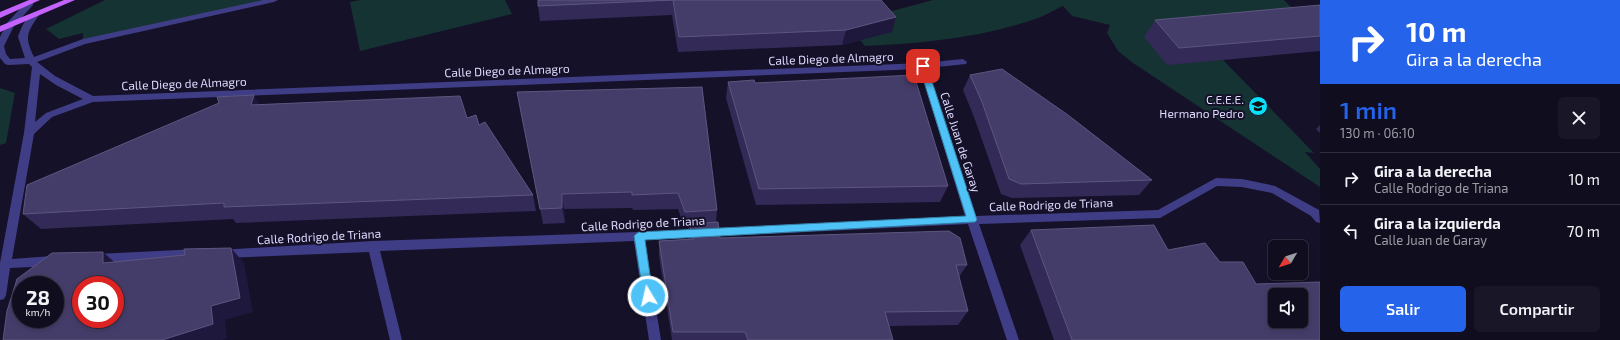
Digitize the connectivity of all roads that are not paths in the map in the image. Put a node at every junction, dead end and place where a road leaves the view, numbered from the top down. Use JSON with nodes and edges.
{"nodes":[{"id":1,"x":71,"y":0,"type":"edge"},
{"id":2,"x":274,"y":0,"type":"edge"},
{"id":3,"x":33,"y":1,"type":"edge"},
{"id":4,"x":0,"y":15,"type":"edge"},
{"id":5,"x":35,"y":15,"type":"junction"},
{"id":6,"x":10,"y":25,"type":"junction"},
{"id":7,"x":0,"y":29,"type":"edge"},
{"id":8,"x":0,"y":47,"type":"edge"},
{"id":9,"x":4,"y":62,"type":"edge"},
{"id":10,"x":963,"y":62,"type":"dead end"},
{"id":11,"x":34,"y":64,"type":"junction"},
{"id":12,"x":923,"y":66,"type":"junction"},
{"id":13,"x":92,"y":99,"type":"junction"},
{"id":14,"x":29,"y":133,"type":"junction"},
{"id":15,"x":1317,"y":216,"type":"edge"},
{"id":16,"x":972,"y":220,"type":"junction"},
{"id":17,"x":639,"y":236,"type":"junction"},
{"id":18,"x":373,"y":246,"type":"junction"},
{"id":19,"x":83,"y":260,"type":"edge"},
{"id":20,"x":68,"y":261,"type":"edge"},
{"id":21,"x":5,"y":264,"type":"junction"},
{"id":22,"x":0,"y":295,"type":"edge"},
{"id":23,"x":396,"y":340,"type":"edge"},
{"id":24,"x":655,"y":340,"type":"edge"},
{"id":25,"x":1013,"y":340,"type":"edge"}],
"edges":[{"from":1,"to":5,"type":"main road"},
{"from":2,"to":11,"type":"street"},
{"from":3,"to":4,"type":"main road"},
{"from":3,"to":6,"type":"street"},
{"from":5,"to":6,"type":"main road"},
{"from":5,"to":11,"type":"street"},
{"from":6,"to":7,"type":"main road"},
{"from":6,"to":8,"type":"street"},
{"from":8,"to":9,"type":"street"},
{"from":9,"to":11,"type":"street"},
{"from":10,"to":12,"type":"street","name":"Calle Diego de Almagro"},
{"from":11,"to":13,"type":"street","name":"Calle Diego de Almagro"},
{"from":11,"to":14,"type":"street"},
{"from":12,"to":13,"type":"street","name":"Calle Diego de Almagro"},
{"from":12,"to":16,"type":"street","name":"Calle Juan de Garay"},
{"from":13,"to":14,"type":"street","name":"Calle Diego de Almagro"},
{"from":14,"to":21,"type":"street"},
{"from":15,"to":16,"type":"street","name":"Calle Rodrigo de Triana"},
{"from":16,"to":17,"type":"street","name":"Calle Rodrigo de Triana"},
{"from":16,"to":25,"type":"street","name":"Calle Juan de Garay"},
{"from":17,"to":18,"type":"street","name":"Calle Rodrigo de Triana"},
{"from":17,"to":24,"type":"street"},
{"from":18,"to":19,"type":"street","name":"Calle Rodrigo de Triana"},
{"from":18,"to":23,"type":"street"},
{"from":20,"to":21,"type":"street"},
{"from":21,"to":22,"type":"street"}]}
